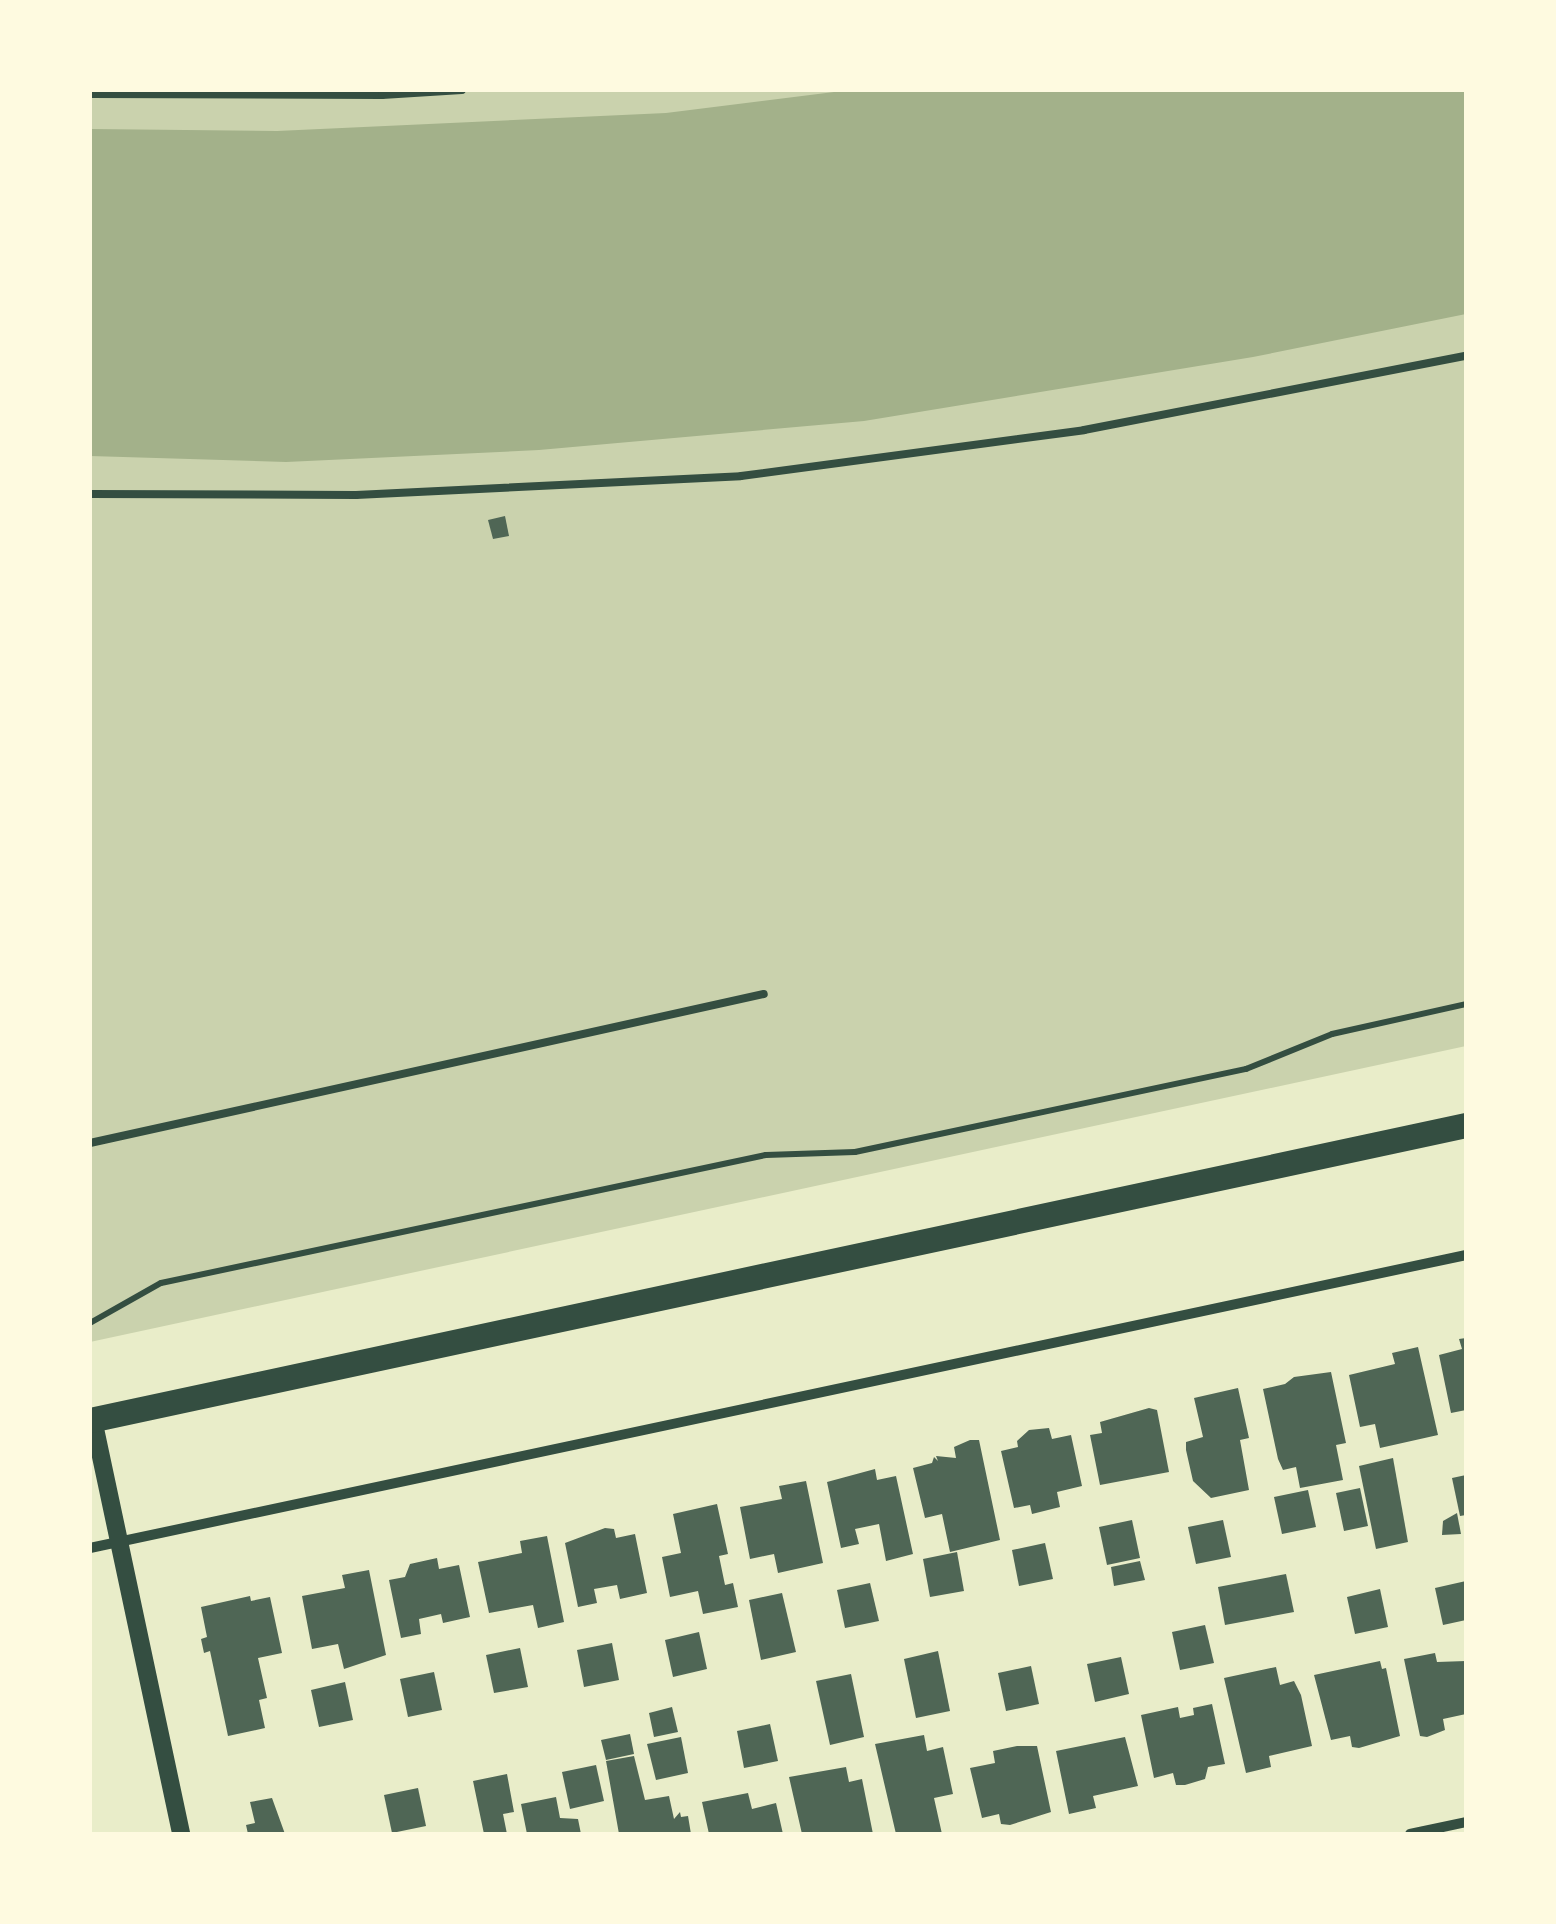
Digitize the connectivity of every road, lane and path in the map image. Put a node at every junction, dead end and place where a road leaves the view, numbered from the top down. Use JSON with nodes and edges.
{"nodes":[{"id":1,"x":462,"y":90,"type":"edge"},
{"id":2,"x":90,"y":94,"type":"edge"},
{"id":3,"x":1466,"y":356,"type":"edge"},
{"id":4,"x":90,"y":494,"type":"edge"},
{"id":5,"x":764,"y":994,"type":"dead end"},
{"id":6,"x":1466,"y":1004,"type":"edge"},
{"id":7,"x":1466,"y":1126,"type":"edge"},
{"id":8,"x":90,"y":1143,"type":"edge"},
{"id":9,"x":1466,"y":1256,"type":"edge"},
{"id":10,"x":90,"y":1324,"type":"edge"},
{"id":11,"x":91,"y":1414,"type":"edge"},
{"id":12,"x":119,"y":1542,"type":"junction"},
{"id":13,"x":90,"y":1548,"type":"edge"},
{"id":14,"x":1466,"y":1822,"type":"edge"},
{"id":15,"x":181,"y":1834,"type":"edge"},
{"id":16,"x":1410,"y":1834,"type":"edge"}],
"edges":[{"from":1,"to":2,"type":"lane"},
{"from":3,"to":4,"type":"lane"},
{"from":5,"to":8,"type":"lane"},
{"from":6,"to":10,"type":"path"},
{"from":7,"to":11,"type":"main road"},
{"from":9,"to":12,"type":"street"},
{"from":11,"to":12,"type":"street"},
{"from":12,"to":13,"type":"street"},
{"from":12,"to":15,"type":"street"},
{"from":14,"to":16,"type":"street"}]}
